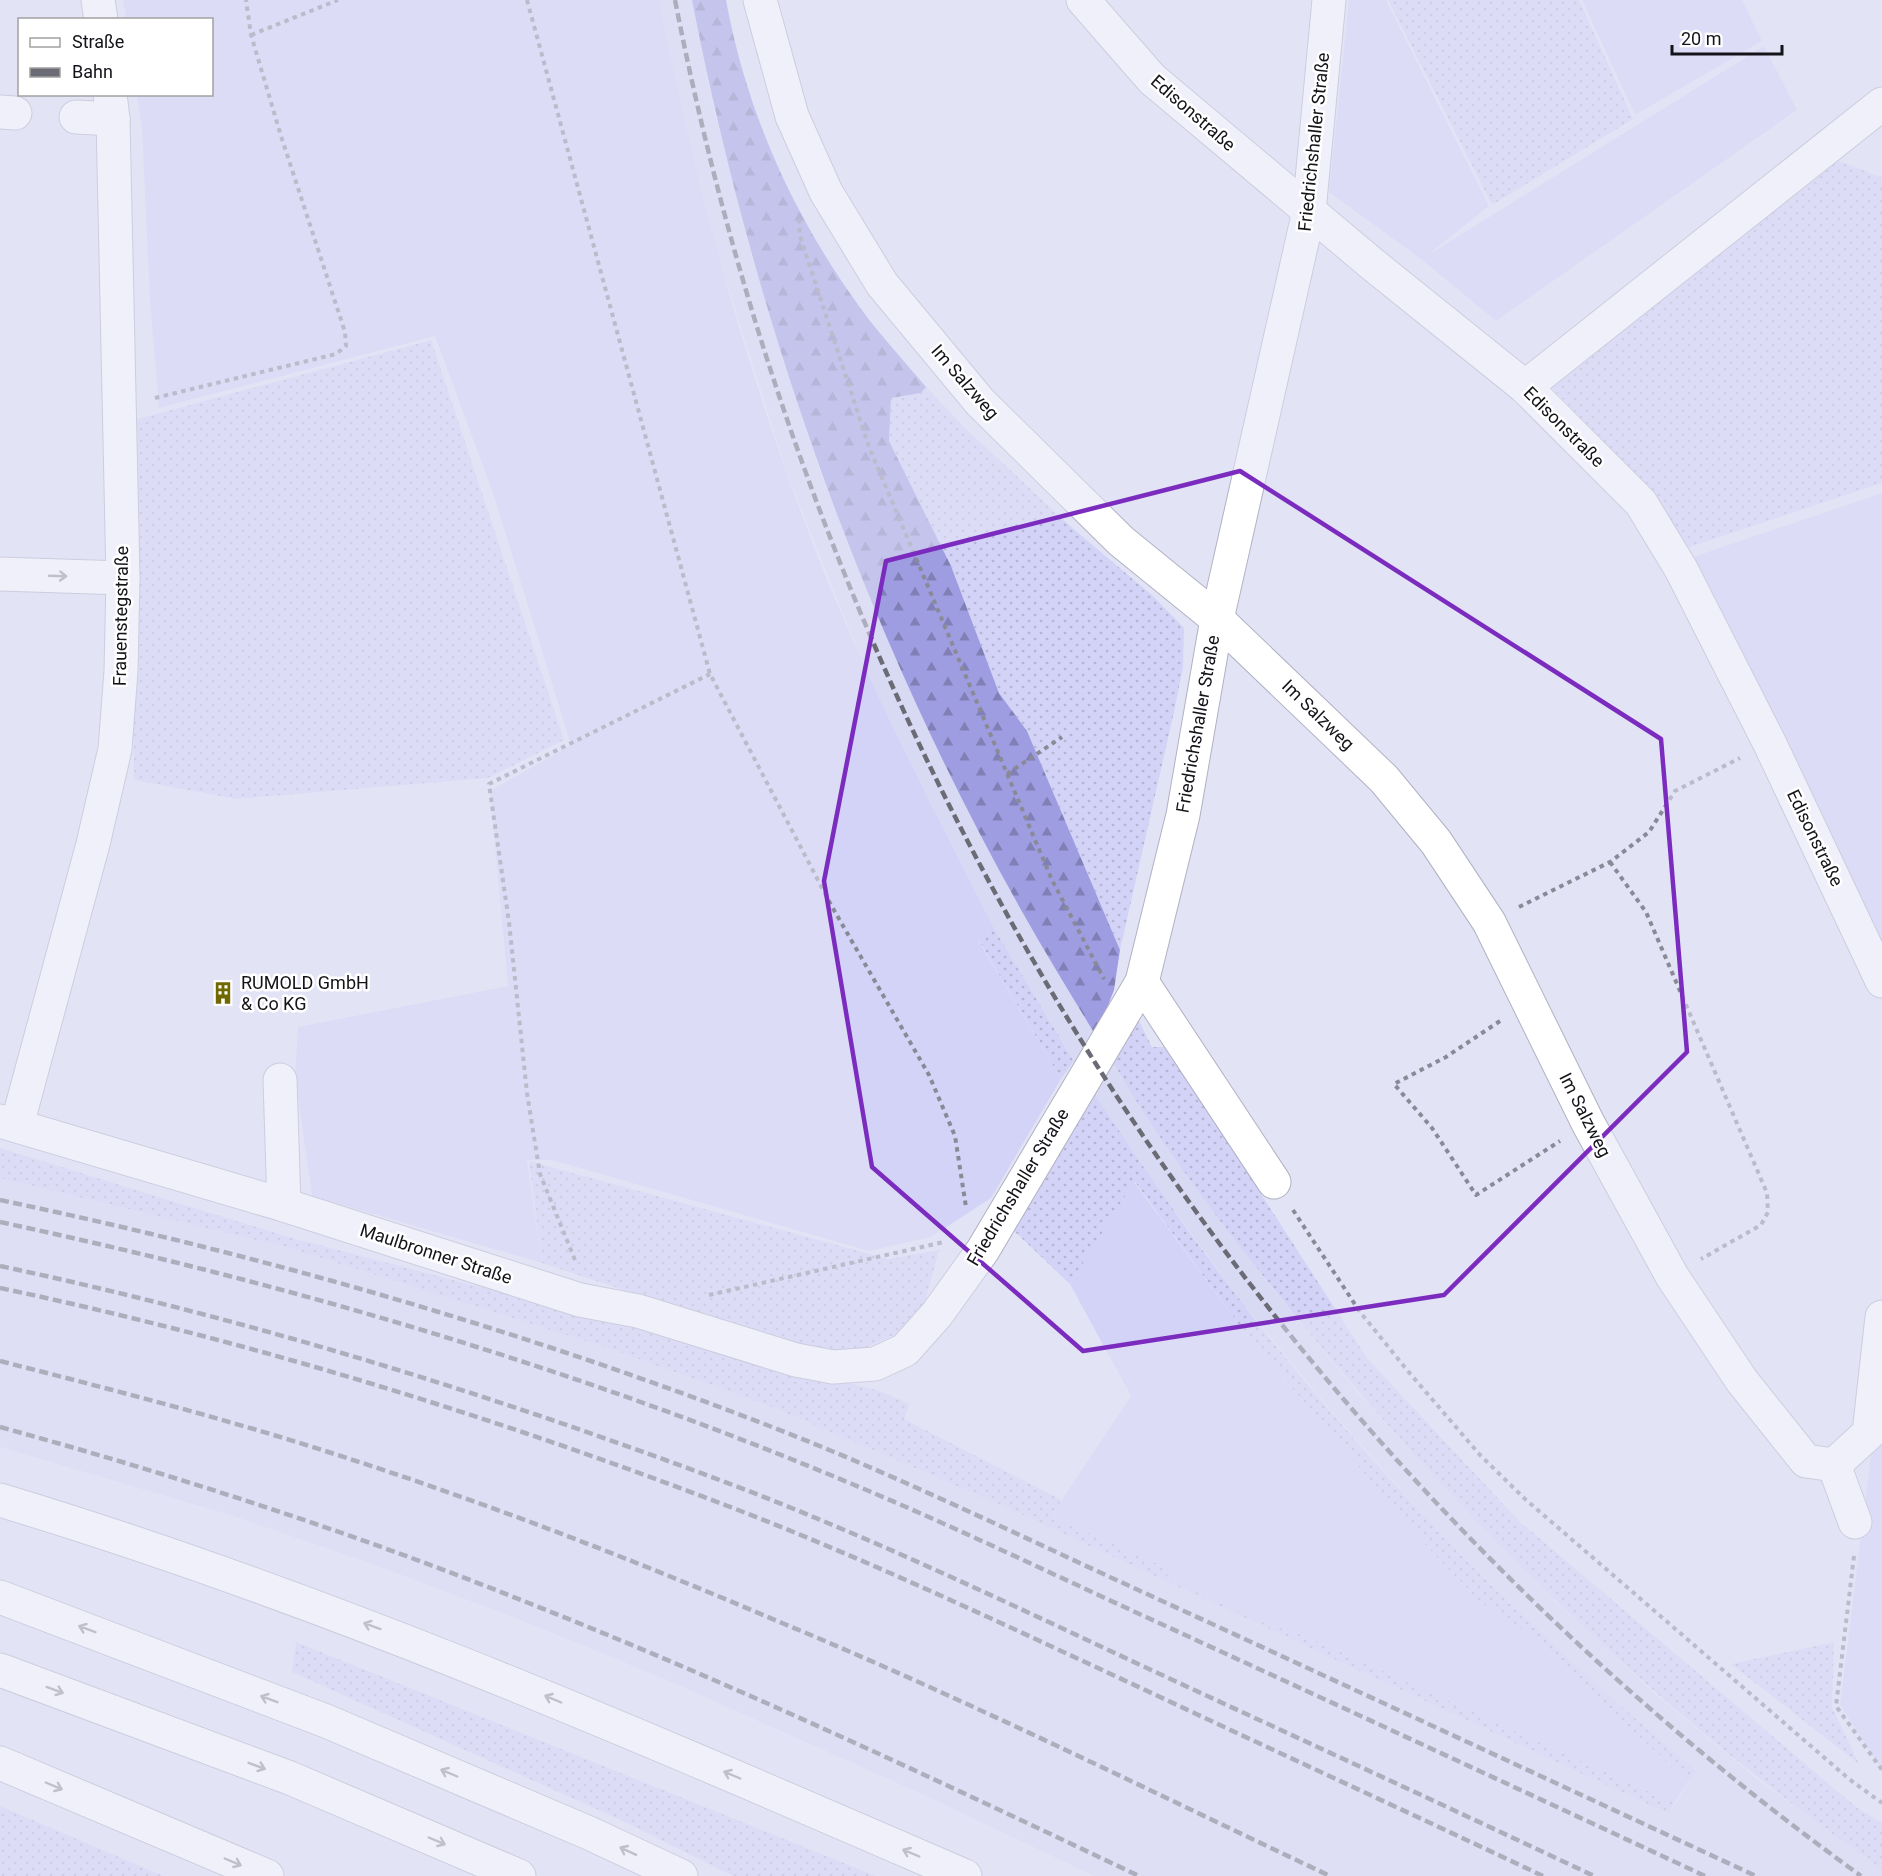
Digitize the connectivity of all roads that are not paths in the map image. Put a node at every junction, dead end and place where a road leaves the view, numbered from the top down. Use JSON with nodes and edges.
{"nodes":[{"id":1,"x":98,"y":0,"type":"edge"},
{"id":2,"x":760,"y":0,"type":"edge"},
{"id":3,"x":1083,"y":0,"type":"edge"},
{"id":4,"x":1329,"y":0,"type":"edge"},
{"id":5,"x":101,"y":18,"type":"edge"},
{"id":6,"x":1882,"y":104,"type":"edge"},
{"id":7,"x":112,"y":107,"type":"edge"},
{"id":8,"x":76,"y":117,"type":"dead end"},
{"id":9,"x":1309,"y":211,"type":"junction"},
{"id":10,"x":1525,"y":387,"type":"junction"},
{"id":11,"x":0,"y":574,"type":"edge"},
{"id":12,"x":123,"y":578,"type":"junction"},
{"id":13,"x":1217,"y":619,"type":"junction"},
{"id":14,"x":1882,"y":981,"type":"edge"},
{"id":15,"x":1142,"y":982,"type":"junction"},
{"id":16,"x":280,"y":1080,"type":"dead end"},
{"id":17,"x":8,"y":1123,"type":"edge"},
{"id":18,"x":1274,"y":1182,"type":"road end"},
{"id":19,"x":284,"y":1205,"type":"junction"},
{"id":20,"x":1882,"y":1317,"type":"edge"},
{"id":21,"x":875,"y":1364,"type":"joint"},
{"id":22,"x":1834,"y":1465,"type":"junction"},
{"id":23,"x":0,"y":1500,"type":"edge"},
{"id":24,"x":1855,"y":1522,"type":"road end"},
{"id":25,"x":0,"y":1597,"type":"edge"},
{"id":26,"x":0,"y":1670,"type":"edge"},
{"id":27,"x":0,"y":1763,"type":"edge"},
{"id":28,"x":267,"y":1876,"type":"edge"},
{"id":29,"x":519,"y":1876,"type":"edge"},
{"id":30,"x":681,"y":1876,"type":"edge"},
{"id":31,"x":965,"y":1876,"type":"edge"}],
"edges":[{"from":1,"to":5,"type":"main road"},
{"from":2,"to":13,"type":"main road","name":"Im Salzweg"},
{"from":3,"to":9,"type":"main road","name":"Edisonstraße"},
{"from":4,"to":9,"type":"main road","name":"Friedrichshaller Straße"},
{"from":6,"to":10,"type":"main road"},
{"from":7,"to":8,"type":"main road"},
{"from":7,"to":12,"type":"main road","name":"Frauenstegstraße"},
{"from":9,"to":10,"type":"main road","name":"Edisonstraße"},
{"from":9,"to":13,"type":"main road","name":"Friedrichshaller Straße"},
{"from":10,"to":14,"type":"main road","name":"Edisonstraße"},
{"from":11,"to":12,"type":"main road","one_way":true},
{"from":12,"to":17,"type":"main road","name":"Frauenstegstraße"},
{"from":13,"to":15,"type":"main road","name":"Friedrichshaller Straße"},
{"from":13,"to":22,"type":"main road","name":"Im Salzweg"},
{"from":15,"to":18,"type":"main road"},
{"from":15,"to":21,"type":"main road","name":"Friedrichshaller Straße"},
{"from":16,"to":19,"type":"main road"},
{"from":17,"to":19,"type":"main road","name":"Maulbronner Straße"},
{"from":19,"to":21,"type":"main road","name":"Maulbronner Straße"},
{"from":20,"to":22,"type":"main road"},
{"from":22,"to":24,"type":"main road"},
{"from":31,"to":23,"type":"main road","one_way":true},
{"from":30,"to":25,"type":"main road","one_way":true},
{"from":26,"to":29,"type":"main road","one_way":true},
{"from":27,"to":28,"type":"main road","one_way":true}]}
